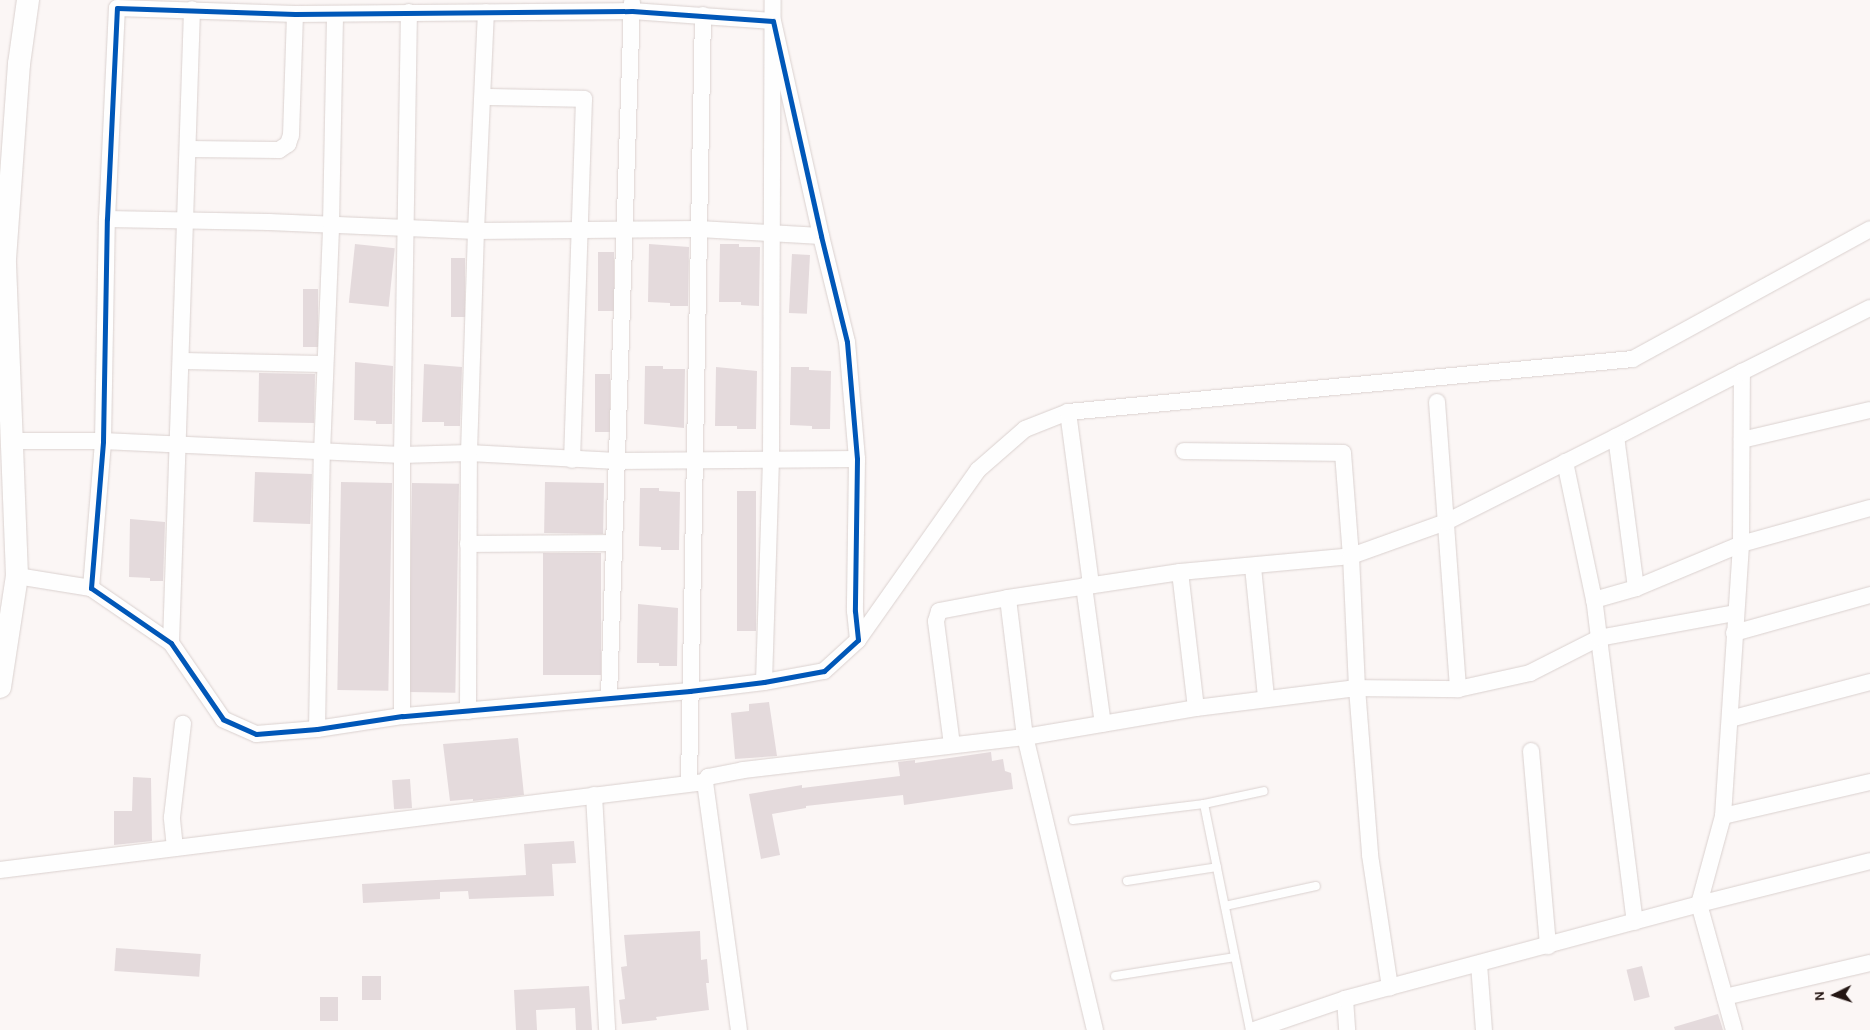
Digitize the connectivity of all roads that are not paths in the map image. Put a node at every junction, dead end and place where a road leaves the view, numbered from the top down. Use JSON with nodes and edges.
{"nodes":[{"id":1,"x":28,"y":0,"type":"edge"},
{"id":2,"x":773,"y":0,"type":"edge"},
{"id":3,"x":632,"y":6,"type":"edge"},
{"id":4,"x":192,"y":9,"type":"junction"},
{"id":5,"x":409,"y":12,"type":"junction"},
{"id":6,"x":486,"y":12,"type":"junction"},
{"id":7,"x":295,"y":14,"type":"junction"},
{"id":8,"x":335,"y":14,"type":"junction"},
{"id":9,"x":703,"y":15,"type":"junction"},
{"id":10,"x":773,"y":21,"type":"junction"},
{"id":11,"x":484,"y":97,"type":"junction"},
{"id":12,"x":188,"y":149,"type":"junction"},
{"id":13,"x":107,"y":219,"type":"junction"},
{"id":14,"x":185,"y":222,"type":"junction"},
{"id":15,"x":331,"y":225,"type":"junction"},
{"id":16,"x":405,"y":229,"type":"junction"},
{"id":17,"x":625,"y":229,"type":"junction"},
{"id":18,"x":699,"y":229,"type":"junction"},
{"id":19,"x":1870,"y":229,"type":"edge"},
{"id":20,"x":476,"y":231,"type":"junction"},
{"id":21,"x":581,"y":231,"type":"junction"},
{"id":22,"x":770,"y":234,"type":"junction"},
{"id":23,"x":821,"y":236,"type":"junction"},
{"id":24,"x":1870,"y":308,"type":"edge"},
{"id":25,"x":181,"y":361,"type":"junction"},
{"id":26,"x":325,"y":364,"type":"junction"},
{"id":27,"x":1742,"y":372,"type":"junction"},
{"id":28,"x":1437,"y":402,"type":"dead end"},
{"id":29,"x":1870,"y":410,"type":"edge"},
{"id":30,"x":1068,"y":412,"type":"junction"},
{"id":31,"x":1616,"y":437,"type":"junction"},
{"id":32,"x":1742,"y":440,"type":"junction"},
{"id":33,"x":12,"y":441,"type":"junction"},
{"id":34,"x":102,"y":441,"type":"junction"},
{"id":35,"x":178,"y":446,"type":"junction"},
{"id":36,"x":1184,"y":451,"type":"dead end"},
{"id":37,"x":322,"y":453,"type":"junction"},
{"id":38,"x":469,"y":453,"type":"junction"},
{"id":39,"x":402,"y":455,"type":"junction"},
{"id":40,"x":857,"y":459,"type":"junction"},
{"id":41,"x":572,"y":460,"type":"junction"},
{"id":42,"x":694,"y":460,"type":"junction"},
{"id":43,"x":771,"y":460,"type":"junction"},
{"id":44,"x":617,"y":461,"type":"junction"},
{"id":45,"x":1565,"y":462,"type":"junction"},
{"id":46,"x":1870,"y":508,"type":"edge"},
{"id":47,"x":1446,"y":522,"type":"junction"},
{"id":48,"x":614,"y":543,"type":"junction"},
{"id":49,"x":468,"y":544,"type":"junction"},
{"id":50,"x":1741,"y":544,"type":"junction"},
{"id":51,"x":1351,"y":556,"type":"junction"},
{"id":52,"x":1254,"y":567,"type":"junction"},
{"id":53,"x":1180,"y":572,"type":"junction"},
{"id":54,"x":16,"y":576,"type":"junction"},
{"id":55,"x":1087,"y":586,"type":"junction"},
{"id":56,"x":91,"y":588,"type":"junction"},
{"id":57,"x":1636,"y":588,"type":"junction"},
{"id":58,"x":1870,"y":595,"type":"edge"},
{"id":59,"x":1008,"y":598,"type":"junction"},
{"id":60,"x":1594,"y":600,"type":"junction"},
{"id":61,"x":1735,"y":613,"type":"junction"},
{"id":62,"x":1734,"y":633,"type":"junction"},
{"id":63,"x":1599,"y":638,"type":"junction"},
{"id":64,"x":858,"y":640,"type":"junction"},
{"id":65,"x":171,"y":643,"type":"junction"},
{"id":66,"x":764,"y":682,"type":"junction"},
{"id":67,"x":1870,"y":682,"type":"edge"},
{"id":68,"x":0,"y":687,"type":"edge"},
{"id":69,"x":1356,"y":688,"type":"junction"},
{"id":70,"x":1458,"y":689,"type":"junction"},
{"id":71,"x":690,"y":691,"type":"junction"},
{"id":72,"x":609,"y":697,"type":"junction"},
{"id":73,"x":1266,"y":698,"type":"junction"},
{"id":74,"x":1196,"y":708,"type":"junction"},
{"id":75,"x":468,"y":711,"type":"junction"},
{"id":76,"x":402,"y":716,"type":"junction"},
{"id":77,"x":1730,"y":719,"type":"junction"},
{"id":78,"x":183,"y":724,"type":"dead end"},
{"id":79,"x":1103,"y":724,"type":"junction"},
{"id":80,"x":317,"y":729,"type":"junction"},
{"id":81,"x":1025,"y":736,"type":"junction"},
{"id":82,"x":952,"y":745,"type":"junction"},
{"id":83,"x":1531,"y":752,"type":"dead end"},
{"id":84,"x":697,"y":782,"type":"junction"},
{"id":85,"x":1870,"y":782,"type":"edge"},
{"id":86,"x":1264,"y":791,"type":"dead end"},
{"id":87,"x":594,"y":795,"type":"junction"},
{"id":88,"x":1204,"y":804,"type":"junction"},
{"id":89,"x":1723,"y":816,"type":"junction"},
{"id":90,"x":1073,"y":820,"type":"dead end"},
{"id":91,"x":175,"y":848,"type":"junction"},
{"id":92,"x":1870,"y":861,"type":"edge"},
{"id":93,"x":1217,"y":867,"type":"junction"},
{"id":94,"x":0,"y":870,"type":"edge"},
{"id":95,"x":1127,"y":881,"type":"dead end"},
{"id":96,"x":1316,"y":886,"type":"dead end"},
{"id":97,"x":1699,"y":904,"type":"junction"},
{"id":98,"x":1225,"y":906,"type":"junction"},
{"id":99,"x":1635,"y":922,"type":"junction"},
{"id":100,"x":1548,"y":946,"type":"junction"},
{"id":101,"x":1235,"y":957,"type":"junction"},
{"id":102,"x":1870,"y":963,"type":"edge"},
{"id":103,"x":1479,"y":964,"type":"junction"},
{"id":104,"x":1115,"y":976,"type":"dead end"},
{"id":105,"x":1390,"y":988,"type":"junction"},
{"id":106,"x":1724,"y":997,"type":"junction"},
{"id":107,"x":1345,"y":999,"type":"junction"},
{"id":108,"x":607,"y":1030,"type":"edge"},
{"id":109,"x":739,"y":1030,"type":"edge"},
{"id":110,"x":1095,"y":1030,"type":"edge"},
{"id":111,"x":1252,"y":1030,"type":"edge"},
{"id":112,"x":1347,"y":1030,"type":"edge"},
{"id":113,"x":1484,"y":1030,"type":"edge"},
{"id":114,"x":1734,"y":1030,"type":"edge"}],
"edges":[{"from":1,"to":33,"type":"street"},
{"from":2,"to":10,"type":"street"},
{"from":3,"to":6,"type":"street"},
{"from":3,"to":9,"type":"street"},
{"from":3,"to":17,"type":"street"},
{"from":4,"to":7,"type":"street"},
{"from":4,"to":12,"type":"street"},
{"from":4,"to":13,"type":"street"},
{"from":5,"to":6,"type":"street"},
{"from":5,"to":8,"type":"street"},
{"from":5,"to":16,"type":"street"},
{"from":6,"to":11,"type":"street"},
{"from":7,"to":8,"type":"street"},
{"from":7,"to":12,"type":"street"},
{"from":8,"to":15,"type":"street"},
{"from":9,"to":10,"type":"street"},
{"from":9,"to":18,"type":"street"},
{"from":10,"to":22,"type":"street"},
{"from":10,"to":23,"type":"street"},
{"from":11,"to":20,"type":"street"},
{"from":11,"to":21,"type":"street"},
{"from":12,"to":14,"type":"street"},
{"from":13,"to":14,"type":"street"},
{"from":13,"to":34,"type":"street"},
{"from":14,"to":15,"type":"street"},
{"from":14,"to":25,"type":"street"},
{"from":15,"to":16,"type":"street"},
{"from":15,"to":26,"type":"street"},
{"from":16,"to":20,"type":"street"},
{"from":16,"to":39,"type":"street"},
{"from":17,"to":18,"type":"street"},
{"from":17,"to":21,"type":"street"},
{"from":17,"to":44,"type":"street"},
{"from":18,"to":22,"type":"street"},
{"from":18,"to":42,"type":"street"},
{"from":19,"to":30,"type":"street"},
{"from":20,"to":21,"type":"street"},
{"from":20,"to":38,"type":"street"},
{"from":21,"to":41,"type":"street"},
{"from":22,"to":23,"type":"street"},
{"from":22,"to":43,"type":"street"},
{"from":23,"to":40,"type":"street"},
{"from":24,"to":27,"type":"street"},
{"from":25,"to":26,"type":"street"},
{"from":25,"to":35,"type":"street"},
{"from":26,"to":37,"type":"street"},
{"from":27,"to":31,"type":"street"},
{"from":27,"to":32,"type":"street"},
{"from":28,"to":47,"type":"street"},
{"from":29,"to":32,"type":"street"},
{"from":30,"to":55,"type":"street"},
{"from":30,"to":64,"type":"street"},
{"from":31,"to":45,"type":"street"},
{"from":31,"to":57,"type":"street"},
{"from":32,"to":50,"type":"street"},
{"from":33,"to":34,"type":"street"},
{"from":33,"to":54,"type":"street"},
{"from":34,"to":35,"type":"street"},
{"from":34,"to":56,"type":"street"},
{"from":35,"to":37,"type":"street"},
{"from":35,"to":65,"type":"street"},
{"from":36,"to":51,"type":"street"},
{"from":37,"to":39,"type":"street"},
{"from":37,"to":80,"type":"street"},
{"from":38,"to":39,"type":"street"},
{"from":38,"to":41,"type":"street"},
{"from":38,"to":49,"type":"street"},
{"from":39,"to":76,"type":"street"},
{"from":40,"to":43,"type":"street"},
{"from":40,"to":64,"type":"street"},
{"from":41,"to":44,"type":"street"},
{"from":42,"to":43,"type":"street"},
{"from":42,"to":44,"type":"street"},
{"from":42,"to":71,"type":"street"},
{"from":43,"to":66,"type":"street"},
{"from":44,"to":48,"type":"street"},
{"from":45,"to":47,"type":"street"},
{"from":45,"to":60,"type":"street"},
{"from":46,"to":50,"type":"street"},
{"from":47,"to":51,"type":"street"},
{"from":47,"to":70,"type":"street"},
{"from":48,"to":49,"type":"street"},
{"from":48,"to":72,"type":"street"},
{"from":49,"to":75,"type":"street"},
{"from":50,"to":57,"type":"street"},
{"from":50,"to":61,"type":"street"},
{"from":51,"to":52,"type":"street"},
{"from":51,"to":69,"type":"street"},
{"from":52,"to":53,"type":"street"},
{"from":52,"to":73,"type":"street"},
{"from":53,"to":55,"type":"street"},
{"from":53,"to":74,"type":"street"},
{"from":54,"to":56,"type":"street"},
{"from":54,"to":68,"type":"street"},
{"from":55,"to":59,"type":"street"},
{"from":55,"to":79,"type":"street"},
{"from":56,"to":65,"type":"street"},
{"from":57,"to":60,"type":"street"},
{"from":58,"to":62,"type":"street"},
{"from":59,"to":81,"type":"street"},
{"from":59,"to":82,"type":"street"},
{"from":60,"to":63,"type":"street"},
{"from":61,"to":62,"type":"street"},
{"from":61,"to":63,"type":"street"},
{"from":62,"to":77,"type":"street"},
{"from":63,"to":70,"type":"street"},
{"from":63,"to":99,"type":"street"},
{"from":64,"to":66,"type":"street"},
{"from":65,"to":80,"type":"street"},
{"from":66,"to":71,"type":"street"},
{"from":67,"to":77,"type":"street"},
{"from":69,"to":70,"type":"street"},
{"from":69,"to":73,"type":"street"},
{"from":69,"to":105,"type":"street"},
{"from":71,"to":72,"type":"street"},
{"from":71,"to":84,"type":"street"},
{"from":72,"to":75,"type":"street"},
{"from":73,"to":74,"type":"street"},
{"from":74,"to":79,"type":"street"},
{"from":75,"to":76,"type":"street"},
{"from":76,"to":80,"type":"street"},
{"from":77,"to":89,"type":"street"},
{"from":78,"to":91,"type":"street"},
{"from":79,"to":81,"type":"street"},
{"from":81,"to":82,"type":"street"},
{"from":81,"to":110,"type":"street"},
{"from":82,"to":84,"type":"street"},
{"from":83,"to":100,"type":"street"},
{"from":84,"to":87,"type":"street"},
{"from":84,"to":109,"type":"street"},
{"from":85,"to":89,"type":"street"},
{"from":86,"to":88,"type":"lane"},
{"from":87,"to":91,"type":"street"},
{"from":87,"to":108,"type":"street"},
{"from":88,"to":90,"type":"lane"},
{"from":88,"to":93,"type":"lane"},
{"from":89,"to":97,"type":"street"},
{"from":91,"to":94,"type":"street"},
{"from":92,"to":97,"type":"street"},
{"from":93,"to":95,"type":"lane"},
{"from":93,"to":98,"type":"lane"},
{"from":96,"to":98,"type":"lane"},
{"from":97,"to":99,"type":"street"},
{"from":97,"to":106,"type":"street"},
{"from":98,"to":101,"type":"lane"},
{"from":99,"to":100,"type":"street"},
{"from":100,"to":103,"type":"street"},
{"from":101,"to":104,"type":"lane"},
{"from":101,"to":111,"type":"lane"},
{"from":102,"to":106,"type":"street"},
{"from":103,"to":105,"type":"street"},
{"from":103,"to":113,"type":"street"},
{"from":105,"to":107,"type":"street"},
{"from":106,"to":114,"type":"street"},
{"from":107,"to":111,"type":"street"},
{"from":107,"to":112,"type":"street"}]}
